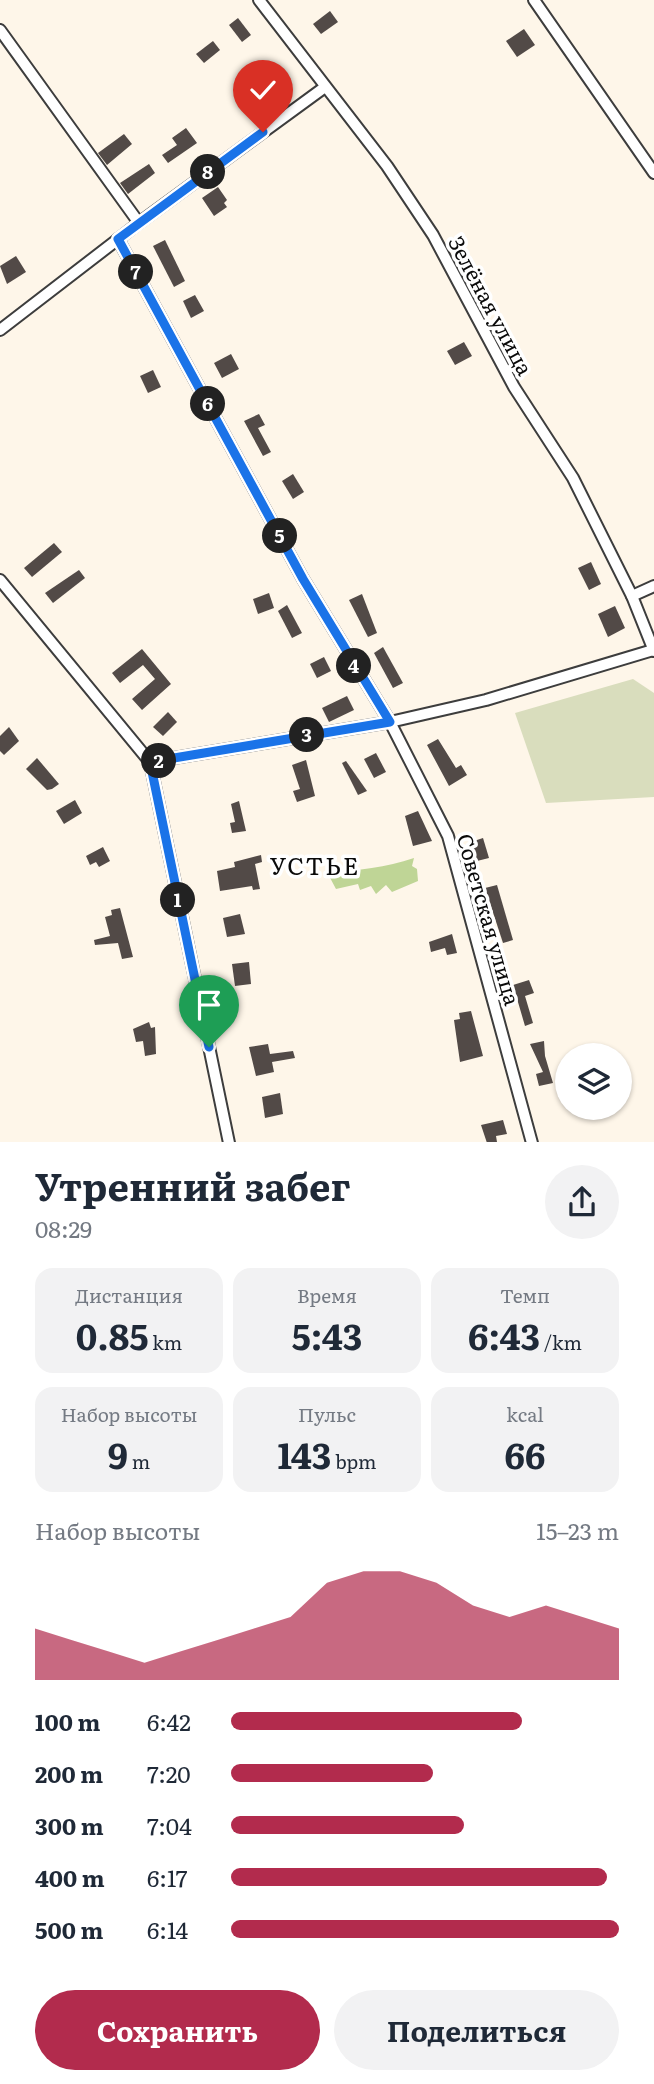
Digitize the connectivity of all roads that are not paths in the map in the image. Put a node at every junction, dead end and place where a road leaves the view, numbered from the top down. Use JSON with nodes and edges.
{"nodes":[{"id":1,"x":259,"y":0,"type":"edge"},
{"id":2,"x":534,"y":0,"type":"edge"},
{"id":3,"x":0,"y":30,"type":"edge"},
{"id":4,"x":325,"y":88,"type":"junction"},
{"id":5,"x":654,"y":173,"type":"edge"},
{"id":6,"x":139,"y":223,"type":"junction"},
{"id":7,"x":118,"y":239,"type":"junction"},
{"id":8,"x":0,"y":330,"type":"edge"},
{"id":9,"x":0,"y":580,"type":"edge"},
{"id":10,"x":654,"y":586,"type":"edge"},
{"id":11,"x":632,"y":596,"type":"junction"},
{"id":12,"x":654,"y":651,"type":"edge"},
{"id":13,"x":390,"y":722,"type":"junction"},
{"id":14,"x":150,"y":762,"type":"junction"},
{"id":15,"x":229,"y":1142,"type":"edge"},
{"id":16,"x":532,"y":1142,"type":"edge"}],
"edges":[{"from":1,"to":4,"type":"street","name":"Зелёная улица"},
{"from":2,"to":5,"type":"street"},
{"from":3,"to":6,"type":"street"},
{"from":4,"to":6,"type":"street"},
{"from":4,"to":11,"type":"street","name":"Зелёная улица"},
{"from":6,"to":7,"type":"street"},
{"from":7,"to":8,"type":"street"},
{"from":7,"to":13,"type":"street","name":"Советская улица"},
{"from":9,"to":14,"type":"street"},
{"from":10,"to":11,"type":"street"},
{"from":11,"to":12,"type":"street","name":"Зелёная улица"},
{"from":12,"to":13,"type":"street"},
{"from":13,"to":14,"type":"street"},
{"from":13,"to":16,"type":"street","name":"Советская улица"},
{"from":14,"to":15,"type":"street"}]}
